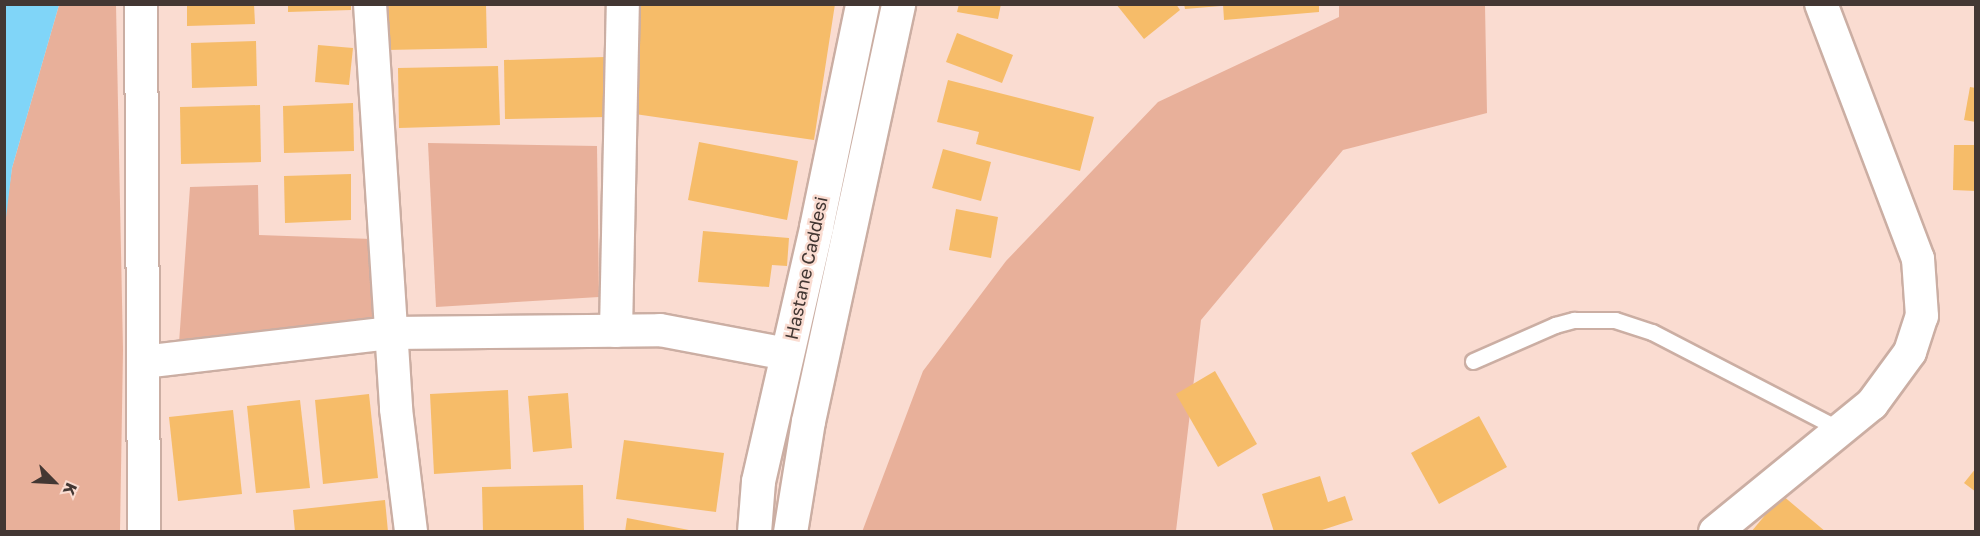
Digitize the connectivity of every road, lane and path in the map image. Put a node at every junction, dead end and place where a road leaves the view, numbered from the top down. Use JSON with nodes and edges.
{"nodes":[{"id":1,"x":141,"y":4,"type":"edge"},
{"id":2,"x":370,"y":4,"type":"edge"},
{"id":3,"x":623,"y":4,"type":"edge"},
{"id":4,"x":862,"y":4,"type":"edge"},
{"id":5,"x":898,"y":4,"type":"edge"},
{"id":6,"x":1821,"y":4,"type":"edge"},
{"id":7,"x":616,"y":331,"type":"junction"},
{"id":8,"x":391,"y":333,"type":"junction"},
{"id":9,"x":787,"y":354,"type":"junction"},
{"id":10,"x":1473,"y":361,"type":"dead end"},
{"id":11,"x":143,"y":362,"type":"junction"},
{"id":12,"x":1839,"y":429,"type":"junction"},
{"id":13,"x":144,"y":531,"type":"edge"},
{"id":14,"x":411,"y":531,"type":"edge"},
{"id":15,"x":754,"y":531,"type":"edge"},
{"id":16,"x":790,"y":531,"type":"edge"},
{"id":17,"x":1715,"y":531,"type":"edge"}],
"edges":[{"from":1,"to":11,"type":"street"},
{"from":2,"to":8,"type":"street"},
{"from":3,"to":7,"type":"street"},
{"from":4,"to":9,"type":"main road","name":"Hastane Caddesi"},
{"from":5,"to":16,"type":"main road","name":"Hastane Caddesi"},
{"from":6,"to":12,"type":"street"},
{"from":7,"to":8,"type":"street"},
{"from":7,"to":9,"type":"street"},
{"from":8,"to":11,"type":"street"},
{"from":8,"to":14,"type":"street"},
{"from":9,"to":15,"type":"main road","name":"Hastane Caddesi"},
{"from":10,"to":12,"type":"lane"},
{"from":11,"to":13,"type":"street"},
{"from":12,"to":17,"type":"street"}]}
